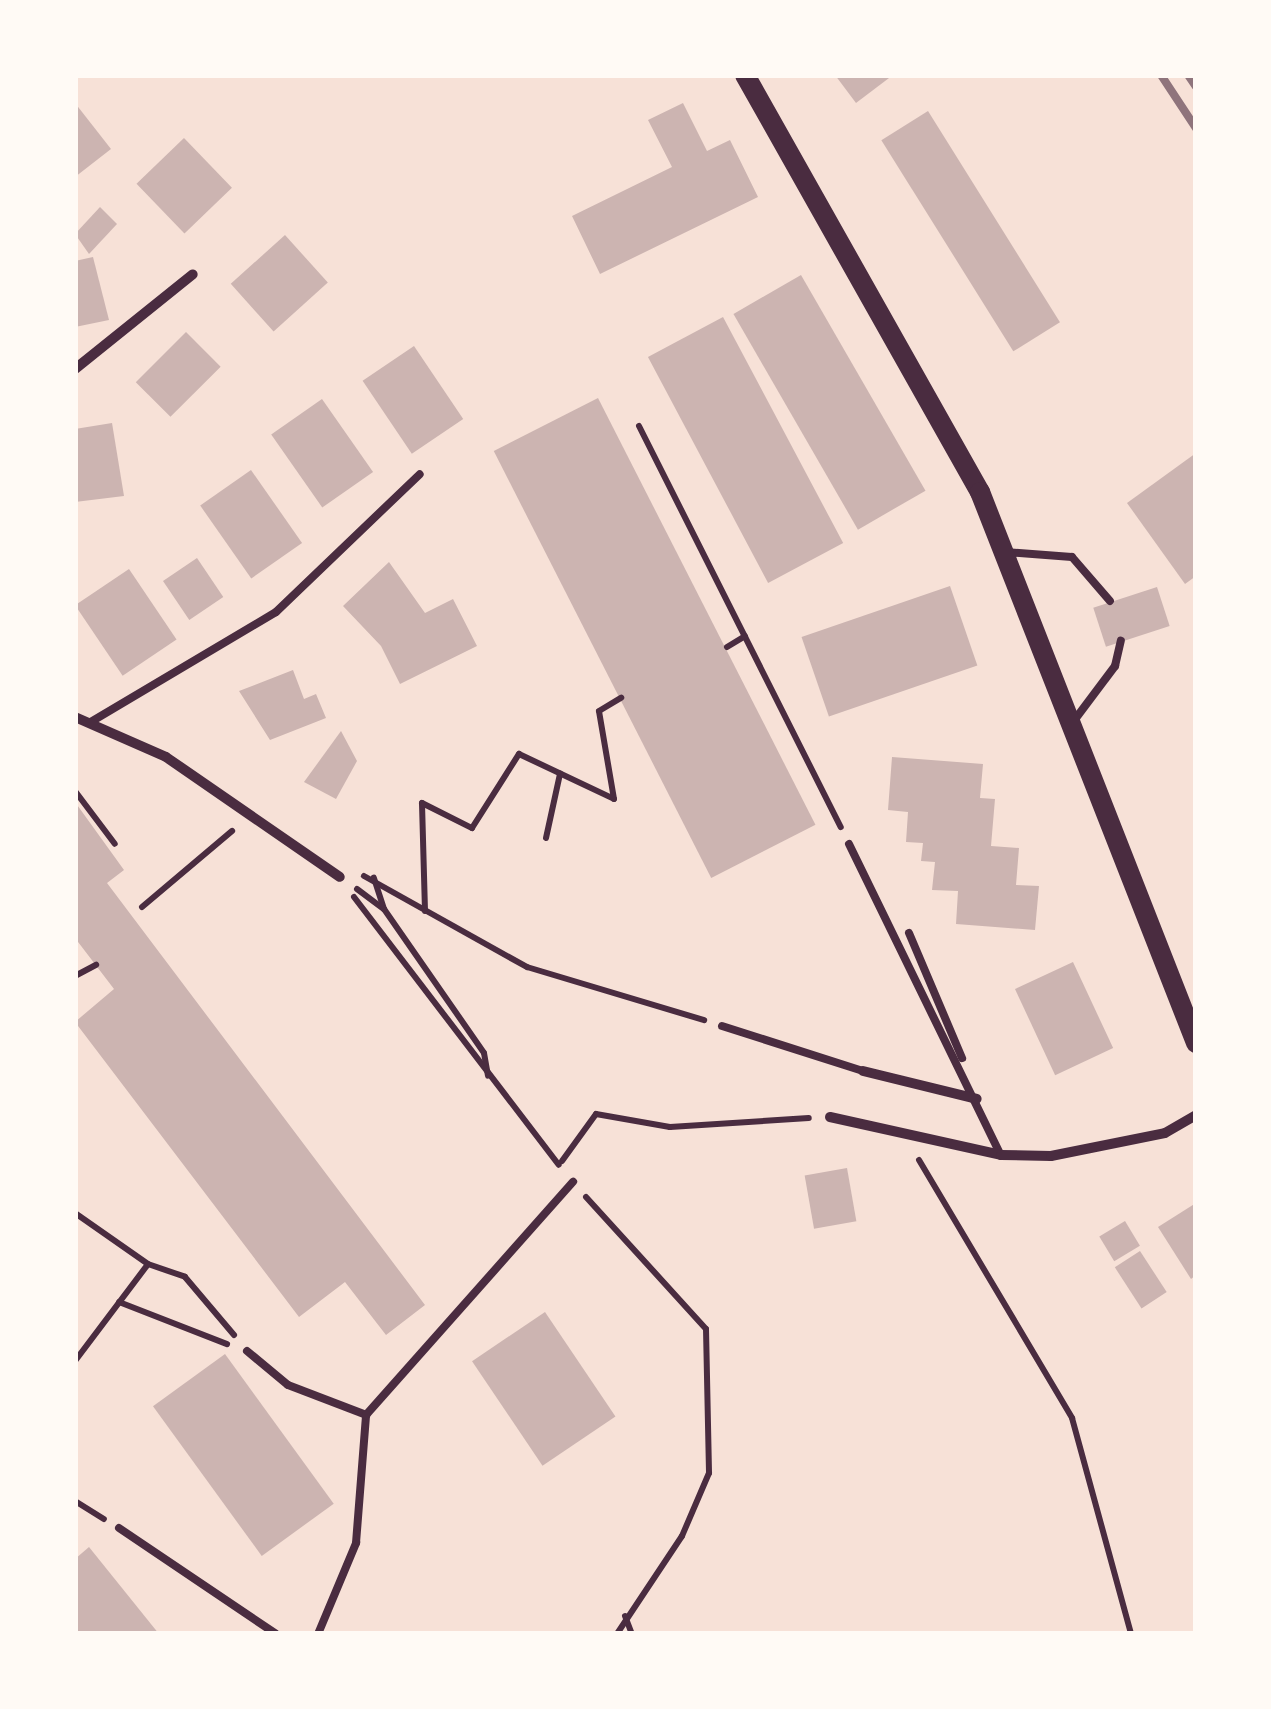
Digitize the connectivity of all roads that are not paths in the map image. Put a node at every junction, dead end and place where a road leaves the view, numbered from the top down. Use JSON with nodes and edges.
{"nodes":[{"id":1,"x":744,"y":75,"type":"edge"},
{"id":2,"x":194,"y":274,"type":"dead end"},
{"id":3,"x":75,"y":369,"type":"edge"},
{"id":4,"x":420,"y":474,"type":"dead end"},
{"id":5,"x":1002,"y":552,"type":"junction"},
{"id":6,"x":1110,"y":602,"type":"dead end"},
{"id":7,"x":1121,"y":641,"type":"dead end"},
{"id":8,"x":75,"y":717,"type":"edge"},
{"id":9,"x":88,"y":723,"type":"junction"},
{"id":10,"x":1070,"y":726,"type":"junction"},
{"id":11,"x":849,"y":844,"type":"road end"},
{"id":12,"x":340,"y":877,"type":"road end"},
{"id":13,"x":908,"y":933,"type":"dead end"},
{"id":14,"x":722,"y":1026,"type":"road end"},
{"id":15,"x":1196,"y":1043,"type":"edge"},
{"id":16,"x":863,"y":1071,"type":"joint"},
{"id":17,"x":977,"y":1098,"type":"junction"},
{"id":18,"x":1196,"y":1114,"type":"edge"},
{"id":19,"x":830,"y":1117,"type":"road end"},
{"id":20,"x":1001,"y":1155,"type":"junction"},
{"id":21,"x":573,"y":1182,"type":"road end"},
{"id":22,"x":247,"y":1351,"type":"road end"},
{"id":23,"x":366,"y":1415,"type":"junction"},
{"id":24,"x":119,"y":1528,"type":"dead end"},
{"id":25,"x":276,"y":1634,"type":"edge"},
{"id":26,"x":318,"y":1634,"type":"edge"}],
"edges":[{"from":1,"to":5,"type":"main road"},
{"from":2,"to":3,"type":"street"},
{"from":4,"to":9,"type":"lane"},
{"from":5,"to":6,"type":"lane"},
{"from":5,"to":10,"type":"main road"},
{"from":7,"to":10,"type":"lane"},
{"from":8,"to":9,"type":"street"},
{"from":9,"to":12,"type":"street"},
{"from":10,"to":15,"type":"main road"},
{"from":11,"to":17,"type":"lane"},
{"from":13,"to":17,"type":"lane"},
{"from":14,"to":16,"type":"lane"},
{"from":16,"to":17,"type":"street"},
{"from":17,"to":20,"type":"lane"},
{"from":18,"to":20,"type":"street"},
{"from":19,"to":20,"type":"street"},
{"from":21,"to":23,"type":"lane"},
{"from":22,"to":23,"type":"lane"},
{"from":23,"to":26,"type":"lane"},
{"from":24,"to":25,"type":"lane"}]}
